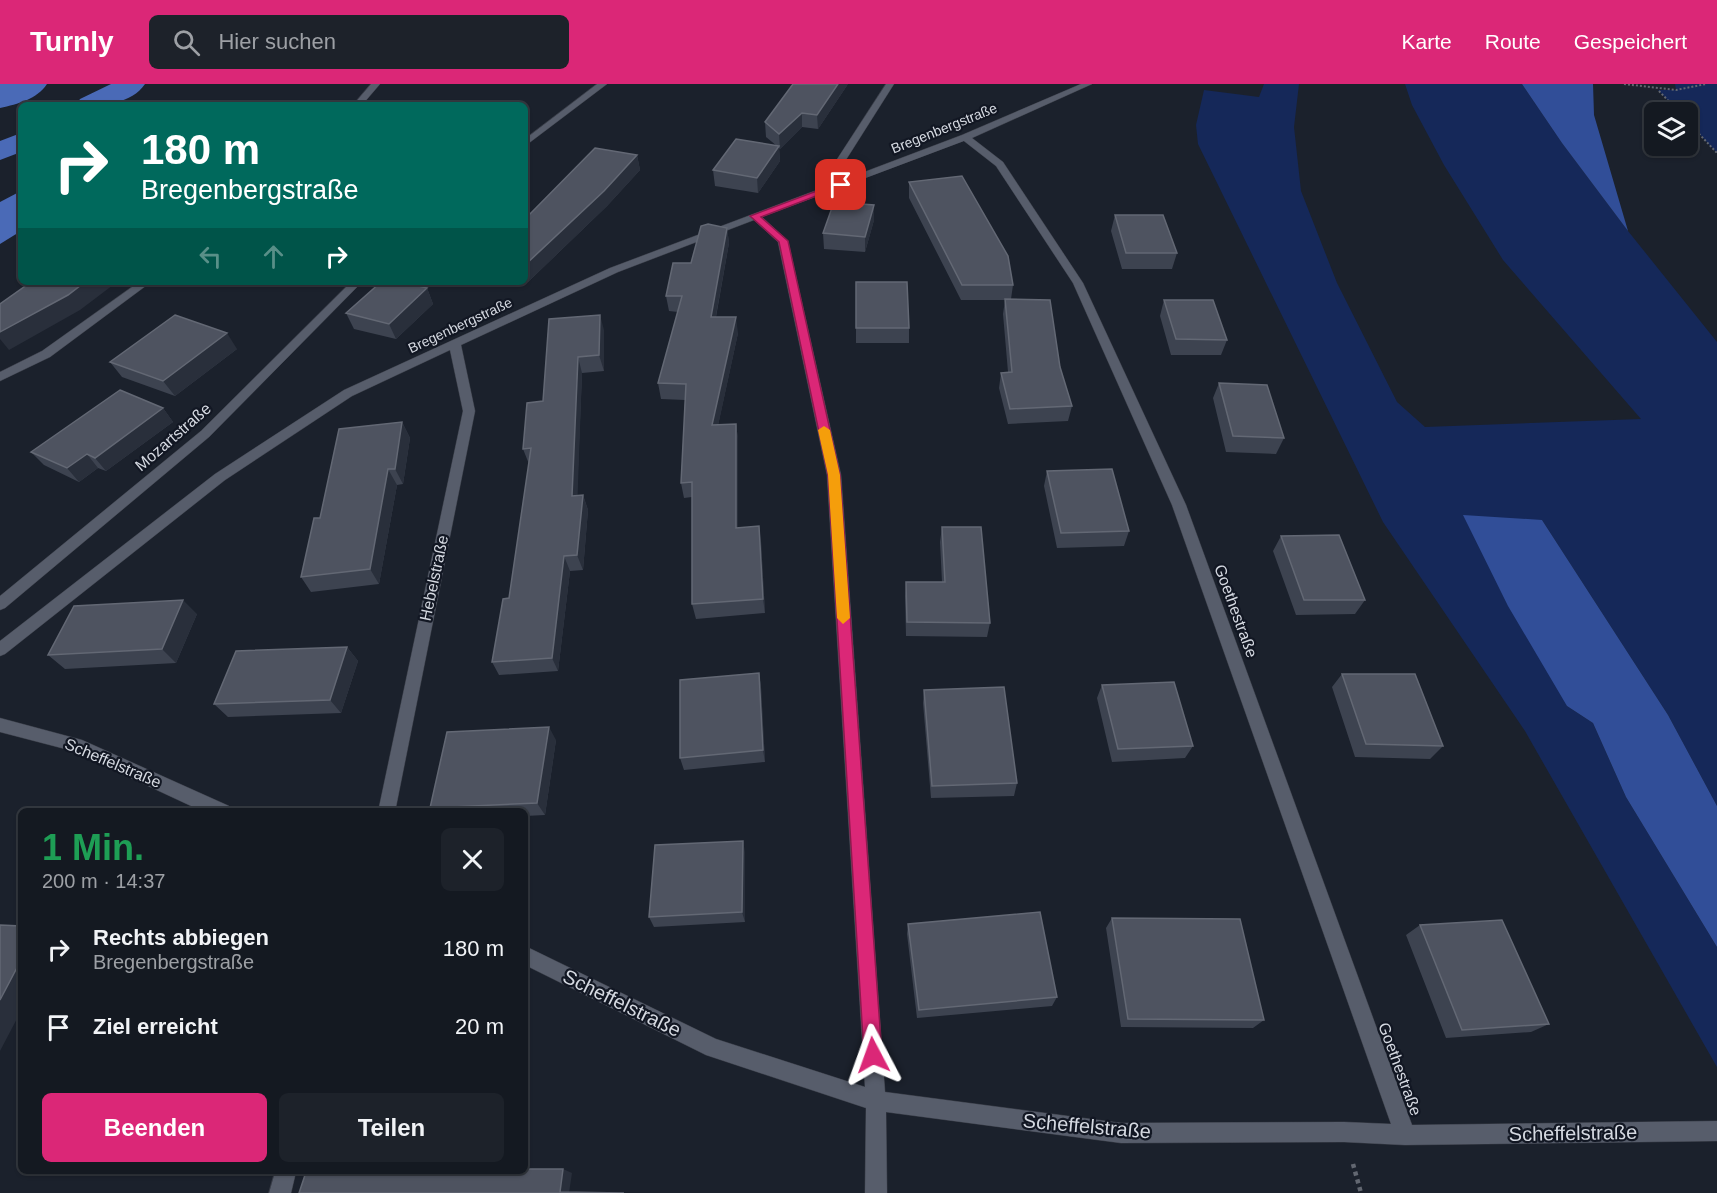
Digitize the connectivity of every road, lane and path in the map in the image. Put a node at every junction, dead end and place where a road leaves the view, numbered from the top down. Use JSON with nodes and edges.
{"nodes":[{"id":1,"x":376,"y":84,"type":"edge"},
{"id":2,"x":603,"y":84,"type":"edge"},
{"id":3,"x":890,"y":84,"type":"edge"},
{"id":4,"x":1088,"y":84,"type":"edge"},
{"id":5,"x":1624,"y":84,"type":"edge"},
{"id":6,"x":1706,"y":84,"type":"edge"},
{"id":7,"x":1658,"y":90,"type":"junction"},
{"id":8,"x":360,"y":102,"type":"edge"},
{"id":9,"x":1669,"y":102,"type":"edge"},
{"id":10,"x":1698,"y":133,"type":"edge"},
{"id":11,"x":965,"y":137,"type":"junction"},
{"id":12,"x":528,"y":140,"type":"edge"},
{"id":13,"x":1717,"y":153,"type":"edge"},
{"id":14,"x":820,"y":193,"type":"junction"},
{"id":15,"x":755,"y":216,"type":"junction"},
{"id":16,"x":142,"y":285,"type":"edge"},
{"id":17,"x":354,"y":285,"type":"edge"},
{"id":18,"x":455,"y":344,"type":"junction"},
{"id":19,"x":0,"y":377,"type":"edge"},
{"id":20,"x":0,"y":604,"type":"edge"},
{"id":21,"x":0,"y":650,"type":"edge"},
{"id":22,"x":0,"y":724,"type":"edge"},
{"id":23,"x":214,"y":808,"type":"edge"},
{"id":24,"x":387,"y":808,"type":"edge"},
{"id":25,"x":528,"y":956,"type":"edge"},
{"id":26,"x":876,"y":1101,"type":"junction"},
{"id":27,"x":1717,"y":1131,"type":"edge"},
{"id":28,"x":1405,"y":1135,"type":"junction"},
{"id":29,"x":285,"y":1174,"type":"edge"},
{"id":30,"x":280,"y":1193,"type":"edge"},
{"id":31,"x":876,"y":1193,"type":"edge"}],
"edges":[{"from":1,"to":8,"type":"street"},
{"from":2,"to":12,"type":"street"},
{"from":3,"to":14,"type":"street"},
{"from":4,"to":11,"type":"street","name":"Bregenbergstraße"},
{"from":5,"to":7,"type":"path"},
{"from":6,"to":7,"type":"path"},
{"from":7,"to":9,"type":"path"},
{"from":10,"to":13,"type":"path"},
{"from":11,"to":14,"type":"street","name":"Bregenbergstraße"},
{"from":11,"to":28,"type":"street","name":"Goethestraße"},
{"from":14,"to":15,"type":"street","name":"Bregenbergstraße"},
{"from":15,"to":18,"type":"street","name":"Bregenbergstraße"},
{"from":15,"to":26,"type":"street"},
{"from":16,"to":19,"type":"street"},
{"from":17,"to":20,"type":"street","name":"Mozartstraße"},
{"from":18,"to":21,"type":"street","name":"Bregenbergstraße"},
{"from":18,"to":24,"type":"street","name":"Hebelstraße"},
{"from":22,"to":23,"type":"street","name":"Scheffelstraße"},
{"from":25,"to":26,"type":"street","name":"Scheffelstraße"},
{"from":26,"to":28,"type":"street","name":"Scheffelstraße"},
{"from":26,"to":31,"type":"street"},
{"from":27,"to":28,"type":"street","name":"Scheffelstraße"},
{"from":29,"to":30,"type":"street"}]}
